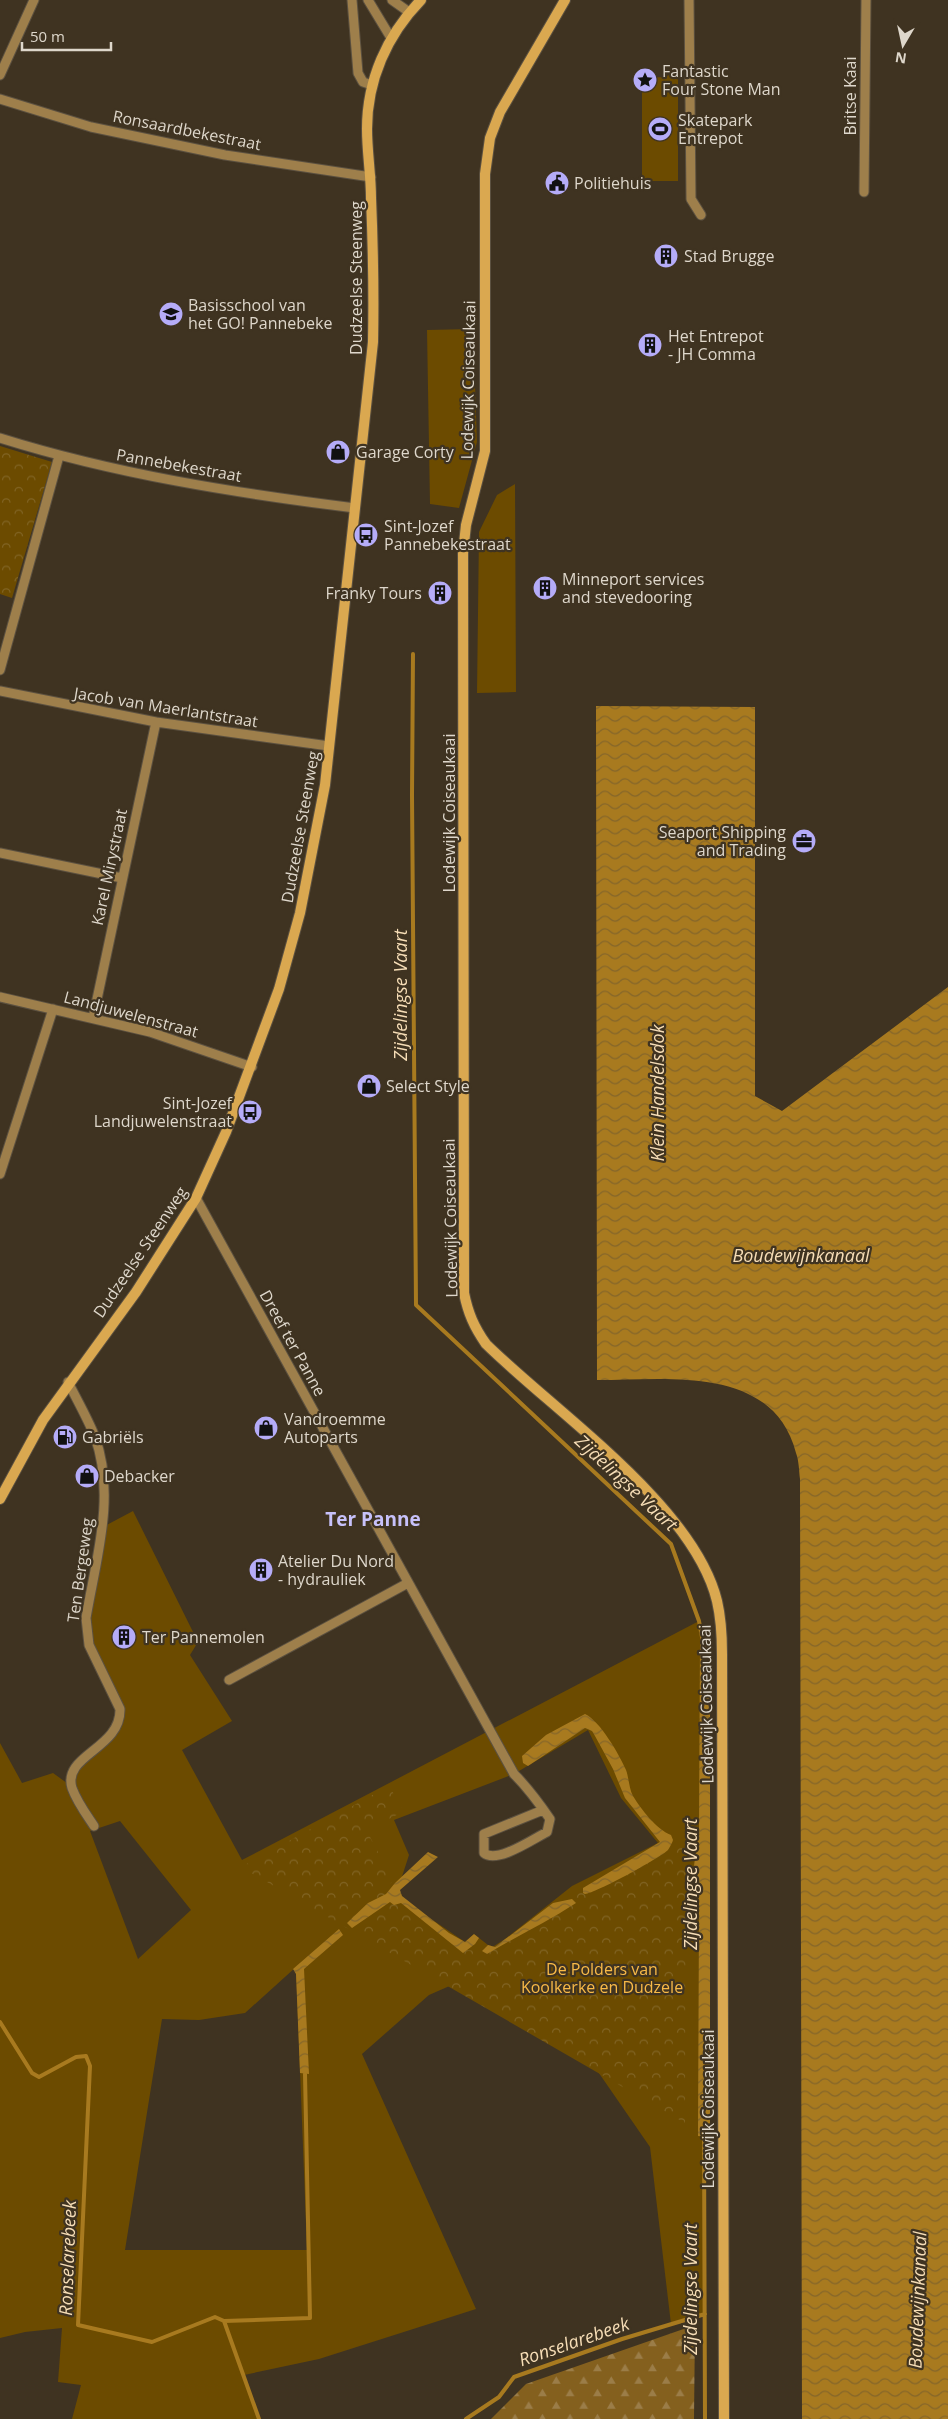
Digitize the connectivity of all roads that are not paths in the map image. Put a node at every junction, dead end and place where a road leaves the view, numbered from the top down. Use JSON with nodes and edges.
{"nodes":[{"id":1,"x":34,"y":0,"type":"edge"},
{"id":2,"x":352,"y":0,"type":"edge"},
{"id":3,"x":368,"y":0,"type":"edge"},
{"id":4,"x":392,"y":0,"type":"edge"},
{"id":5,"x":421,"y":0,"type":"edge"},
{"id":6,"x":565,"y":0,"type":"edge"},
{"id":7,"x":689,"y":0,"type":"edge"},
{"id":8,"x":866,"y":0,"type":"edge"},
{"id":9,"x":409,"y":12,"type":"junction"},
{"id":10,"x":391,"y":38,"type":"junction"},
{"id":11,"x":0,"y":75,"type":"edge"},
{"id":12,"x":372,"y":85,"type":"junction"},
{"id":13,"x":0,"y":99,"type":"edge"},
{"id":14,"x":371,"y":177,"type":"junction"},
{"id":15,"x":864,"y":192,"type":"dead end"},
{"id":16,"x":701,"y":214,"type":"dead end"},
{"id":17,"x":0,"y":438,"type":"edge"},
{"id":18,"x":58,"y":456,"type":"junction"},
{"id":19,"x":355,"y":508,"type":"junction"},
{"id":20,"x":0,"y":670,"type":"edge"},
{"id":21,"x":0,"y":691,"type":"edge"},
{"id":22,"x":156,"y":722,"type":"junction"},
{"id":23,"x":329,"y":746,"type":"junction"},
{"id":24,"x":0,"y":853,"type":"edge"},
{"id":25,"x":122,"y":878,"type":"junction"},
{"id":26,"x":0,"y":997,"type":"edge"},
{"id":27,"x":53,"y":1008,"type":"junction"},
{"id":28,"x":92,"y":1018,"type":"junction"},
{"id":29,"x":252,"y":1067,"type":"junction"},
{"id":30,"x":0,"y":1174,"type":"edge"},
{"id":31,"x":196,"y":1198,"type":"junction"},
{"id":32,"x":68,"y":1382,"type":"junction"},
{"id":33,"x":0,"y":1499,"type":"edge"},
{"id":34,"x":408,"y":1582,"type":"junction"},
{"id":35,"x":229,"y":1680,"type":"dead end"},
{"id":36,"x":543,"y":1810,"type":"junction"},
{"id":37,"x":94,"y":1826,"type":"dead end"},
{"id":38,"x":724,"y":2419,"type":"edge"}],
"edges":[{"from":1,"to":11,"type":"street"},
{"from":2,"to":12,"type":"street"},
{"from":3,"to":10,"type":"street"},
{"from":4,"to":9,"type":"street"},
{"from":5,"to":9,"type":"street","name":"Dudzeelse Steenweg"},
{"from":6,"to":38,"type":"street","name":"Lodewijk Coiseaukaai"},
{"from":7,"to":16,"type":"street"},
{"from":8,"to":15,"type":"street","name":"Britse Kaai"},
{"from":9,"to":10,"type":"street","name":"Dudzeelse Steenweg"},
{"from":10,"to":12,"type":"street","name":"Dudzeelse Steenweg"},
{"from":12,"to":14,"type":"street","name":"Dudzeelse Steenweg"},
{"from":13,"to":14,"type":"street","name":"Ronsaardbekestraat"},
{"from":14,"to":19,"type":"street","name":"Dudzeelse Steenweg"},
{"from":17,"to":18,"type":"street","name":"Pannebekestraat"},
{"from":18,"to":19,"type":"street","name":"Pannebekestraat"},
{"from":18,"to":20,"type":"street"},
{"from":19,"to":23,"type":"street","name":"Dudzeelse Steenweg"},
{"from":21,"to":22,"type":"street","name":"Jacob van Maerlantstraat"},
{"from":22,"to":23,"type":"street","name":"Jacob van Maerlantstraat"},
{"from":22,"to":25,"type":"street","name":"Karel Mirystraat"},
{"from":23,"to":29,"type":"street","name":"Dudzeelse Steenweg"},
{"from":24,"to":25,"type":"street"},
{"from":25,"to":28,"type":"street","name":"Karel Mirystraat"},
{"from":26,"to":27,"type":"street","name":"Landjuwelenstraat"},
{"from":27,"to":28,"type":"street","name":"Landjuwelenstraat"},
{"from":27,"to":30,"type":"street"},
{"from":28,"to":29,"type":"street","name":"Landjuwelenstraat"},
{"from":29,"to":31,"type":"street","name":"Dudzeelse Steenweg"},
{"from":31,"to":32,"type":"street","name":"Dudzeelse Steenweg"},
{"from":31,"to":34,"type":"street","name":"Dreef ter Panne"},
{"from":32,"to":33,"type":"street","name":"Dudzeelse Steenweg"},
{"from":32,"to":37,"type":"street","name":"Ten Bergeweg"},
{"from":34,"to":35,"type":"street"},
{"from":34,"to":36,"type":"street","name":"Dreef ter Panne"},
{"from":36,"to":36,"type":"street"}]}
